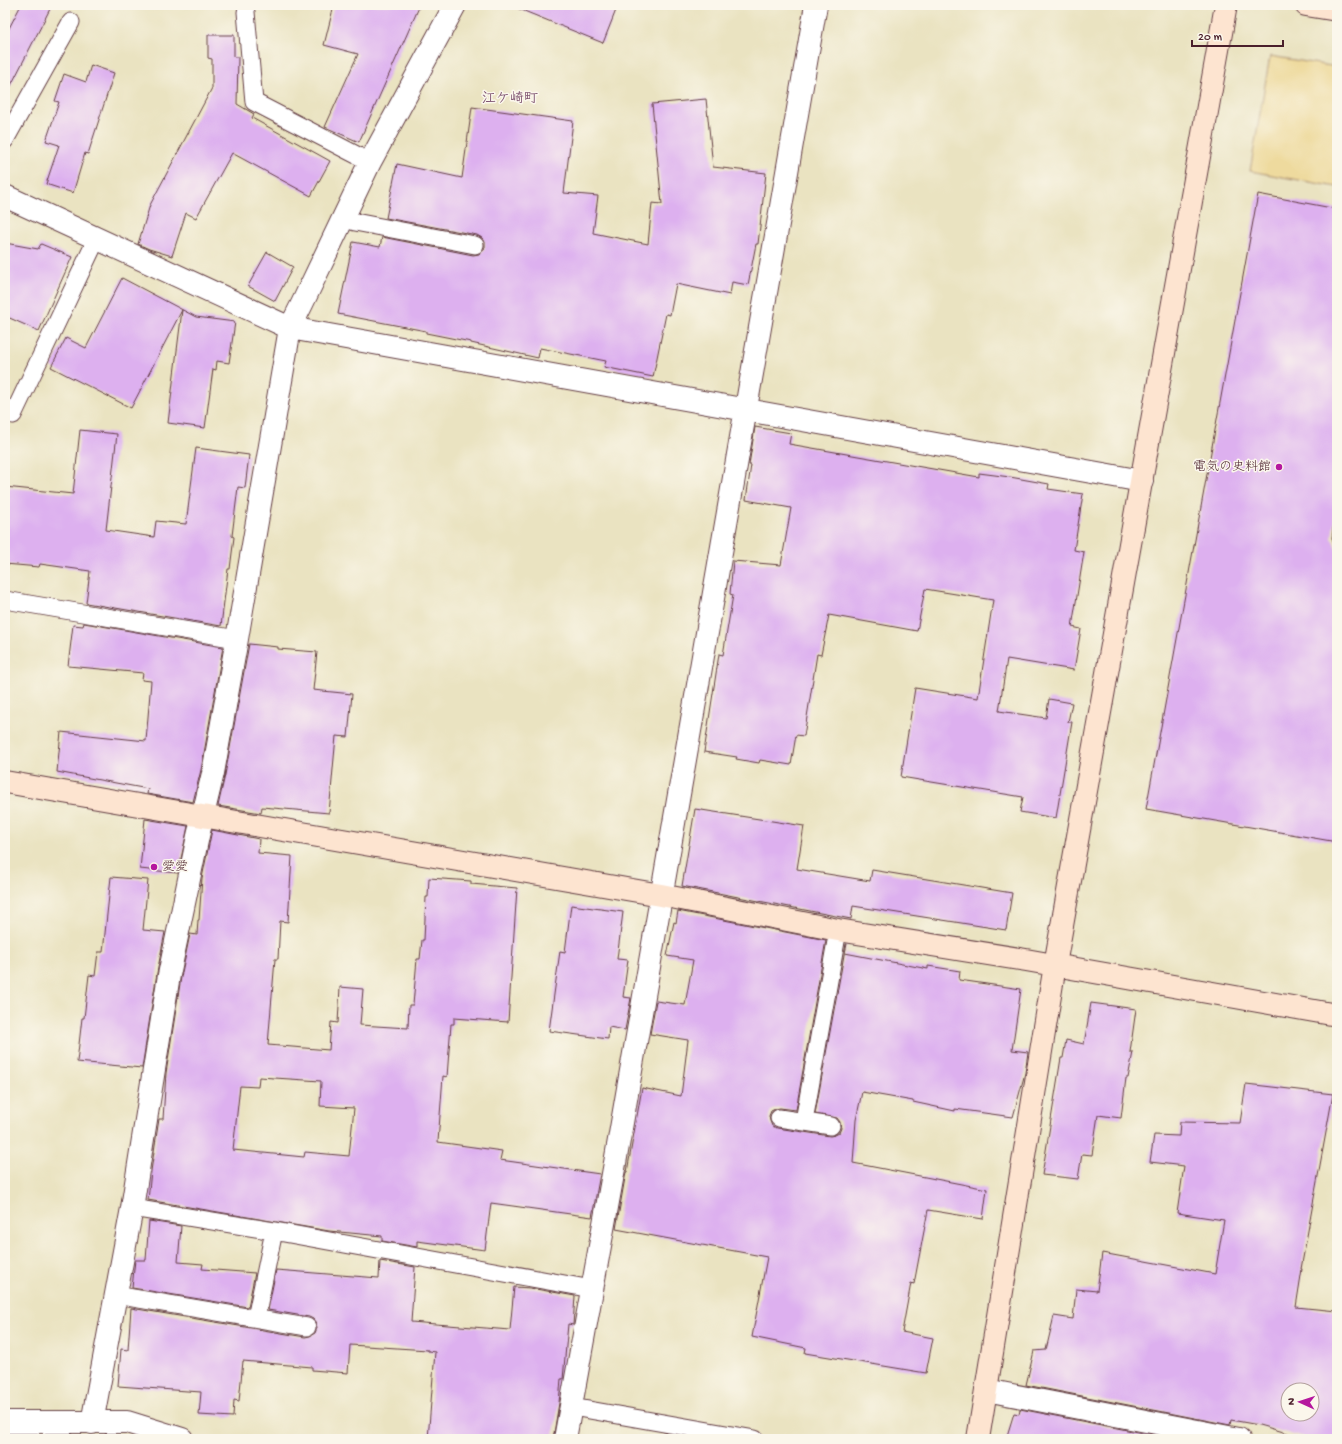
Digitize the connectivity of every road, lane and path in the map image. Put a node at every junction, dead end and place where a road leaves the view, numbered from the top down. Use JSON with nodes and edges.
{"nodes":[{"id":1,"x":455,"y":5,"type":"edge"},
{"id":2,"x":816,"y":5,"type":"edge"},
{"id":3,"x":1226,"y":5,"type":"edge"},
{"id":4,"x":1306,"y":5,"type":"edge"},
{"id":5,"x":1337,"y":10,"type":"edge"},
{"id":6,"x":246,"y":12,"type":"dead end"},
{"id":7,"x":71,"y":22,"type":"dead end"},
{"id":8,"x":5,"y":140,"type":"edge"},
{"id":9,"x":370,"y":162,"type":"junction"},
{"id":10,"x":5,"y":196,"type":"edge"},
{"id":11,"x":344,"y":218,"type":"junction"},
{"id":12,"x":97,"y":238,"type":"junction"},
{"id":13,"x":475,"y":245,"type":"dead end"},
{"id":14,"x":290,"y":328,"type":"junction"},
{"id":15,"x":5,"y":410,"type":"edge"},
{"id":16,"x":745,"y":411,"type":"junction"},
{"id":17,"x":1142,"y":481,"type":"junction"},
{"id":18,"x":5,"y":600,"type":"edge"},
{"id":19,"x":237,"y":639,"type":"junction"},
{"id":20,"x":5,"y":782,"type":"edge"},
{"id":21,"x":203,"y":815,"type":"junction"},
{"id":22,"x":661,"y":895,"type":"junction"},
{"id":23,"x":838,"y":930,"type":"junction"},
{"id":24,"x":1055,"y":965,"type":"junction"},
{"id":25,"x":1337,"y":1015,"type":"edge"},
{"id":26,"x":779,"y":1118,"type":"dead end"},
{"id":27,"x":804,"y":1121,"type":"junction"},
{"id":28,"x":831,"y":1126,"type":"dead end"},
{"id":29,"x":132,"y":1208,"type":"junction"},
{"id":30,"x":274,"y":1231,"type":"junction"},
{"id":31,"x":592,"y":1289,"type":"junction"},
{"id":32,"x":116,"y":1294,"type":"junction"},
{"id":33,"x":256,"y":1318,"type":"junction"},
{"id":34,"x":307,"y":1327,"type":"dead end"},
{"id":35,"x":986,"y":1390,"type":"junction"},
{"id":36,"x":572,"y":1407,"type":"junction"},
{"id":37,"x":5,"y":1422,"type":"edge"},
{"id":38,"x":92,"y":1423,"type":"junction"},
{"id":39,"x":1197,"y":1435,"type":"edge"},
{"id":40,"x":182,"y":1439,"type":"edge"},
{"id":41,"x":565,"y":1439,"type":"edge"},
{"id":42,"x":755,"y":1439,"type":"edge"},
{"id":43,"x":978,"y":1439,"type":"edge"},
{"id":44,"x":1239,"y":1439,"type":"edge"}],
"edges":[{"from":1,"to":9,"type":"street"},
{"from":2,"to":16,"type":"street"},
{"from":3,"to":17,"type":"street"},
{"from":4,"to":5,"type":"street"},
{"from":6,"to":9,"type":"lane"},
{"from":7,"to":8,"type":"lane"},
{"from":9,"to":11,"type":"street"},
{"from":10,"to":12,"type":"street"},
{"from":11,"to":13,"type":"lane"},
{"from":11,"to":14,"type":"street"},
{"from":12,"to":14,"type":"street"},
{"from":12,"to":15,"type":"lane"},
{"from":14,"to":16,"type":"street"},
{"from":14,"to":19,"type":"street"},
{"from":16,"to":17,"type":"street"},
{"from":16,"to":22,"type":"street"},
{"from":17,"to":24,"type":"street"},
{"from":18,"to":19,"type":"lane"},
{"from":19,"to":21,"type":"street"},
{"from":20,"to":21,"type":"street"},
{"from":21,"to":22,"type":"street"},
{"from":21,"to":29,"type":"street"},
{"from":22,"to":23,"type":"street"},
{"from":22,"to":31,"type":"street"},
{"from":23,"to":24,"type":"street"},
{"from":23,"to":27,"type":"lane"},
{"from":24,"to":25,"type":"street"},
{"from":24,"to":35,"type":"street"},
{"from":26,"to":27,"type":"lane"},
{"from":27,"to":28,"type":"lane"},
{"from":29,"to":30,"type":"lane"},
{"from":29,"to":32,"type":"street"},
{"from":30,"to":31,"type":"lane"},
{"from":30,"to":33,"type":"lane"},
{"from":31,"to":36,"type":"street"},
{"from":32,"to":33,"type":"lane"},
{"from":32,"to":38,"type":"street"},
{"from":33,"to":34,"type":"lane"},
{"from":35,"to":39,"type":"street"},
{"from":35,"to":43,"type":"street"},
{"from":36,"to":41,"type":"street"},
{"from":36,"to":42,"type":"lane"},
{"from":37,"to":38,"type":"street"},
{"from":38,"to":40,"type":"street"},
{"from":39,"to":44,"type":"street"}]}
